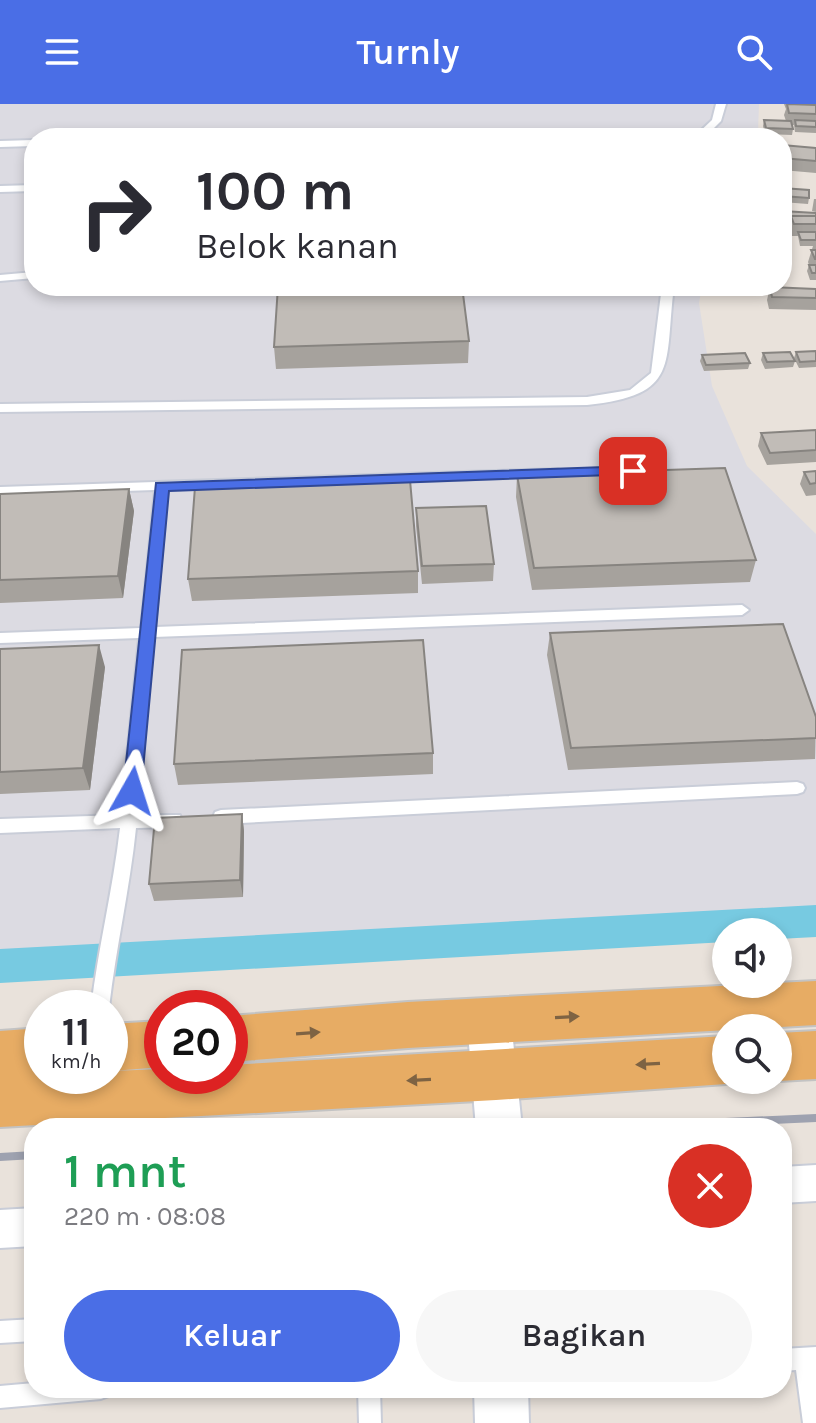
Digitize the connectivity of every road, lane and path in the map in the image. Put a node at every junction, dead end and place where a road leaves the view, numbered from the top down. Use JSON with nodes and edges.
{"nodes":[{"id":1,"x":721,"y":104,"type":"edge"},
{"id":2,"x":709,"y":128,"type":"edge"},
{"id":3,"x":24,"y":143,"type":"edge"},
{"id":4,"x":0,"y":144,"type":"edge"},
{"id":5,"x":24,"y":188,"type":"edge"},
{"id":6,"x":0,"y":189,"type":"edge"},
{"id":7,"x":24,"y":276,"type":"edge"},
{"id":8,"x":0,"y":278,"type":"edge"},
{"id":9,"x":667,"y":296,"type":"edge"},
{"id":10,"x":0,"y":408,"type":"edge"},
{"id":11,"x":570,"y":473,"type":"edge"},
{"id":12,"x":162,"y":486,"type":"junction"},
{"id":13,"x":0,"y":491,"type":"edge"},
{"id":14,"x":742,"y":610,"type":"dead end"},
{"id":15,"x":147,"y":633,"type":"junction"},
{"id":16,"x":0,"y":638,"type":"edge"},
{"id":17,"x":797,"y":788,"type":"dead end"},
{"id":18,"x":129,"y":822,"type":"junction"},
{"id":19,"x":0,"y":826,"type":"edge"},
{"id":20,"x":105,"y":990,"type":"edge"},
{"id":21,"x":816,"y":1003,"type":"edge"},
{"id":22,"x":489,"y":1021,"type":"junction"},
{"id":23,"x":248,"y":1038,"type":"edge"},
{"id":24,"x":24,"y":1053,"type":"edge"},
{"id":25,"x":0,"y":1055,"type":"edge"},
{"id":26,"x":816,"y":1055,"type":"edge"},
{"id":27,"x":792,"y":1056,"type":"edge"},
{"id":28,"x":712,"y":1061,"type":"edge"},
{"id":29,"x":496,"y":1076,"type":"junction"},
{"id":30,"x":0,"y":1102,"type":"edge"},
{"id":31,"x":498,"y":1118,"type":"edge"},
{"id":32,"x":816,"y":1183,"type":"edge"},
{"id":33,"x":792,"y":1184,"type":"edge"},
{"id":34,"x":24,"y":1228,"type":"edge"},
{"id":35,"x":0,"y":1229,"type":"edge"},
{"id":36,"x":24,"y":1331,"type":"edge"},
{"id":37,"x":0,"y":1332,"type":"edge"},
{"id":38,"x":811,"y":1358,"type":"edge"},
{"id":39,"x":24,"y":1395,"type":"edge"},
{"id":40,"x":0,"y":1397,"type":"edge"},
{"id":41,"x":369,"y":1398,"type":"edge"},
{"id":42,"x":501,"y":1398,"type":"edge"},
{"id":43,"x":370,"y":1423,"type":"edge"},
{"id":44,"x":502,"y":1423,"type":"edge"},
{"id":45,"x":814,"y":1423,"type":"edge"}],
"edges":[{"from":1,"to":2,"type":"lane"},
{"from":3,"to":4,"type":"lane"},
{"from":5,"to":6,"type":"lane"},
{"from":7,"to":8,"type":"lane"},
{"from":9,"to":10,"type":"lane"},
{"from":11,"to":12,"type":"lane"},
{"from":12,"to":13,"type":"lane"},
{"from":12,"to":15,"type":"lane"},
{"from":14,"to":15,"type":"lane"},
{"from":15,"to":16,"type":"lane"},
{"from":15,"to":18,"type":"lane"},
{"from":17,"to":18,"type":"lane"},
{"from":18,"to":19,"type":"lane"},
{"from":18,"to":20,"type":"lane"},
{"from":22,"to":21,"type":"highway","one_way":true},
{"from":23,"to":22,"type":"highway","one_way":true},
{"from":22,"to":29,"type":"street"},
{"from":24,"to":25,"type":"highway"},
{"from":26,"to":27,"type":"highway"},
{"from":28,"to":29,"type":"highway","one_way":true},
{"from":29,"to":30,"type":"highway","one_way":true},
{"from":29,"to":31,"type":"street"},
{"from":32,"to":33,"type":"street"},
{"from":34,"to":35,"type":"street"},
{"from":36,"to":37,"type":"lane"},
{"from":38,"to":45,"type":"lane"},
{"from":39,"to":40,"type":"lane"},
{"from":41,"to":43,"type":"lane"},
{"from":42,"to":44,"type":"street"}]}
